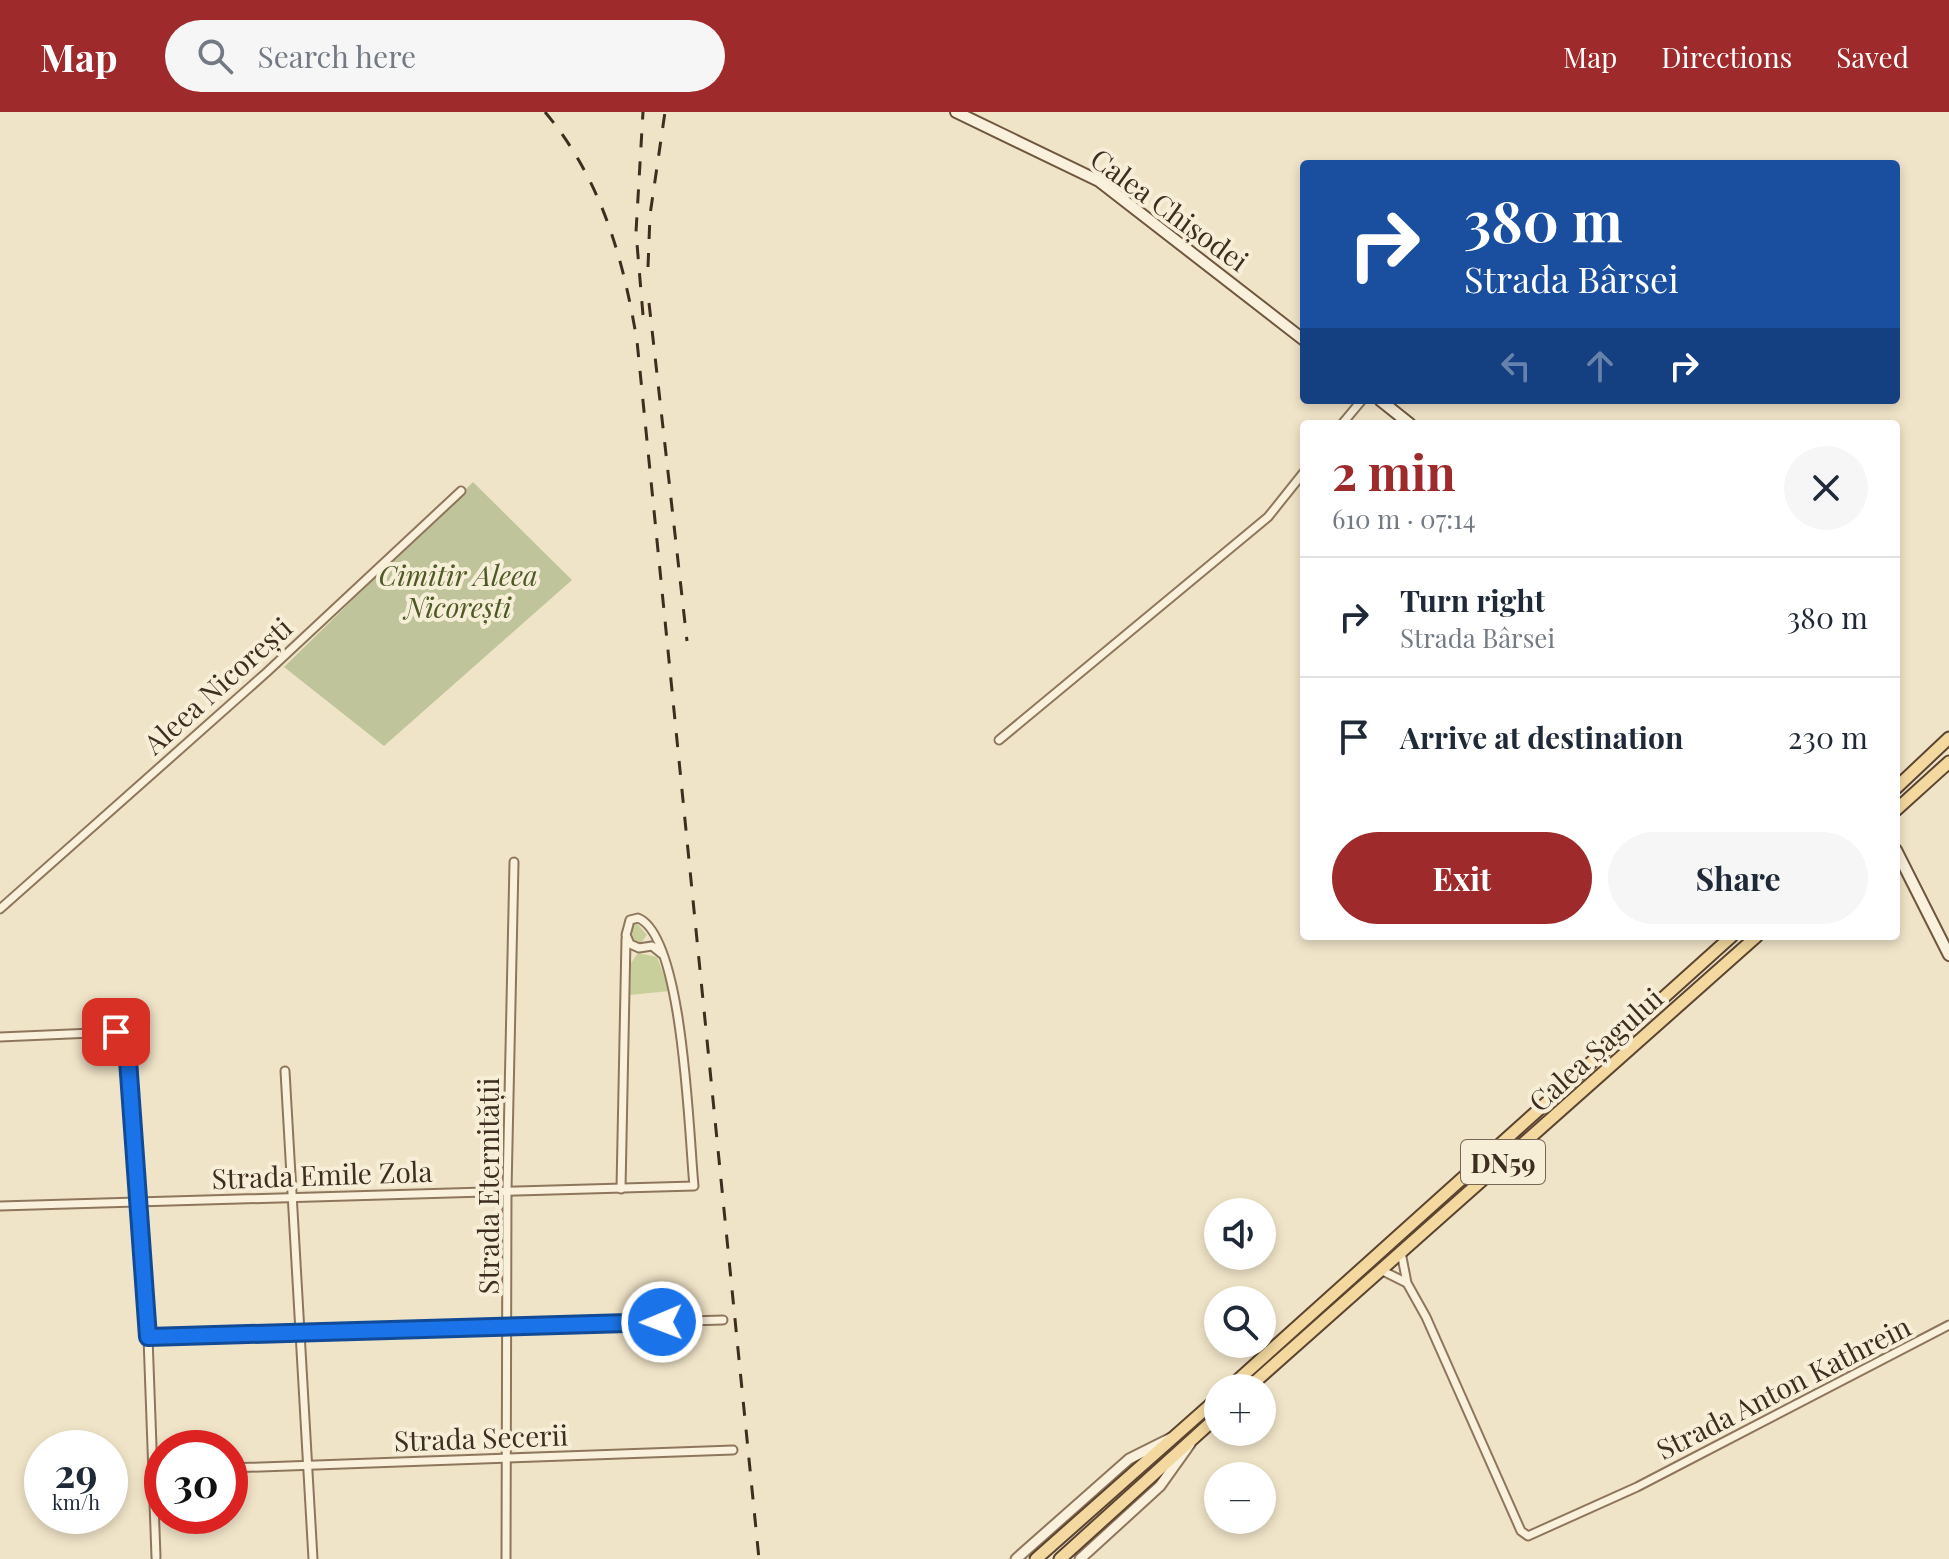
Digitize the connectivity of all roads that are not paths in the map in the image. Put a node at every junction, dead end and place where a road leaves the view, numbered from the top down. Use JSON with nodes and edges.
{"nodes":[{"id":1,"x":956,"y":112,"type":"edge"},
{"id":2,"x":1300,"y":337,"type":"edge"},
{"id":3,"x":1359,"y":404,"type":"edge"},
{"id":4,"x":1385,"y":404,"type":"edge"},
{"id":5,"x":1345,"y":420,"type":"edge"},
{"id":6,"x":1405,"y":420,"type":"edge"},
{"id":7,"x":1300,"y":477,"type":"edge"},
{"id":8,"x":461,"y":491,"type":"dead end"},
{"id":9,"x":1949,"y":738,"type":"edge"},
{"id":10,"x":999,"y":740,"type":"dead end"},
{"id":11,"x":1949,"y":762,"type":"edge"},
{"id":12,"x":1900,"y":784,"type":"edge"},
{"id":13,"x":1900,"y":806,"type":"edge"},
{"id":14,"x":1900,"y":858,"type":"edge"},
{"id":15,"x":514,"y":862,"type":"dead end"},
{"id":16,"x":0,"y":909,"type":"edge"},
{"id":17,"x":651,"y":931,"type":"junction"},
{"id":18,"x":626,"y":937,"type":"junction"},
{"id":19,"x":1728,"y":940,"type":"edge"},
{"id":20,"x":1752,"y":940,"type":"edge"},
{"id":21,"x":642,"y":948,"type":"junction"},
{"id":22,"x":662,"y":954,"type":"junction"},
{"id":23,"x":1949,"y":955,"type":"edge"},
{"id":24,"x":627,"y":957,"type":"junction"},
{"id":25,"x":0,"y":1037,"type":"edge"},
{"id":26,"x":285,"y":1071,"type":"dead end"},
{"id":27,"x":621,"y":1189,"type":"junction"},
{"id":28,"x":507,"y":1191,"type":"junction"},
{"id":29,"x":293,"y":1199,"type":"junction"},
{"id":30,"x":138,"y":1201,"type":"junction"},
{"id":31,"x":0,"y":1206,"type":"edge"},
{"id":32,"x":1401,"y":1252,"type":"junction"},
{"id":33,"x":1381,"y":1270,"type":"junction"},
{"id":34,"x":1407,"y":1283,"type":"junction"},
{"id":35,"x":723,"y":1320,"type":"dead end"},
{"id":36,"x":1949,"y":1325,"type":"edge"},
{"id":37,"x":508,"y":1326,"type":"junction"},
{"id":38,"x":300,"y":1334,"type":"junction"},
{"id":39,"x":148,"y":1337,"type":"junction"},
{"id":40,"x":1245,"y":1374,"type":"edge"},
{"id":41,"x":1264,"y":1374,"type":"edge"},
{"id":42,"x":1204,"y":1410,"type":"edge"},
{"id":43,"x":1204,"y":1429,"type":"edge"},
{"id":44,"x":155,"y":1430,"type":"edge"},
{"id":45,"x":1174,"y":1437,"type":"junction"},
{"id":46,"x":1193,"y":1439,"type":"junction"},
{"id":47,"x":733,"y":1450,"type":"dead end"},
{"id":48,"x":506,"y":1458,"type":"junction"},
{"id":49,"x":308,"y":1466,"type":"junction"},
{"id":50,"x":248,"y":1468,"type":"edge"},
{"id":51,"x":157,"y":1534,"type":"edge"},
{"id":52,"x":156,"y":1557,"type":"edge"},
{"id":53,"x":313,"y":1559,"type":"edge"},
{"id":54,"x":506,"y":1559,"type":"edge"},
{"id":55,"x":1016,"y":1559,"type":"edge"},
{"id":56,"x":1036,"y":1559,"type":"edge"},
{"id":57,"x":1060,"y":1559,"type":"edge"},
{"id":58,"x":1080,"y":1559,"type":"edge"}],
"edges":[{"from":1,"to":2,"type":"main road","name":"Calea Chișodei"},
{"from":3,"to":5,"type":"street"},
{"from":4,"to":6,"type":"main road"},
{"from":7,"to":10,"type":"street"},
{"from":8,"to":16,"type":"street","name":"Aleea Nicorești"},
{"from":9,"to":12,"type":"main road"},
{"from":11,"to":13,"type":"main road"},
{"from":14,"to":23,"type":"main road"},
{"from":15,"to":28,"type":"street","name":"Strada Eternității"},
{"from":17,"to":18,"type":"street"},
{"from":17,"to":21,"type":"street"},
{"from":17,"to":22,"type":"street"},
{"from":18,"to":21,"type":"street"},
{"from":18,"to":24,"type":"street"},
{"from":19,"to":40,"type":"main road","name":"Calea Șagului","number":"DN59"},
{"from":20,"to":32,"type":"main road","name":"Calea Șagului","number":"DN59"},
{"from":21,"to":22,"type":"street"},
{"from":21,"to":24,"type":"street"},
{"from":22,"to":27,"type":"street","name":"Strada Emile Zola"},
{"from":24,"to":27,"type":"street"},
{"from":25,"to":30,"type":"street"},
{"from":26,"to":29,"type":"street"},
{"from":27,"to":28,"type":"street","name":"Strada Emile Zola"},
{"from":28,"to":29,"type":"street","name":"Strada Emile Zola"},
{"from":28,"to":37,"type":"street","name":"Strada Eternității"},
{"from":29,"to":30,"type":"street","name":"Strada Emile Zola"},
{"from":29,"to":38,"type":"street"},
{"from":30,"to":31,"type":"street","name":"Strada Emile Zola"},
{"from":30,"to":39,"type":"street"},
{"from":32,"to":33,"type":"main road","name":"Calea Șagului","number":"DN59"},
{"from":32,"to":34,"type":"street"},
{"from":33,"to":34,"type":"street"},
{"from":33,"to":41,"type":"main road","name":"Calea Șagului","number":"DN59"},
{"from":34,"to":36,"type":"street","name":"Strada Anton Kathrein"},
{"from":35,"to":37,"type":"street"},
{"from":37,"to":38,"type":"street"},
{"from":37,"to":48,"type":"street","name":"Strada Eternității"},
{"from":38,"to":39,"type":"street"},
{"from":38,"to":49,"type":"street"},
{"from":39,"to":44,"type":"street"},
{"from":42,"to":45,"type":"main road"},
{"from":43,"to":46,"type":"main road"},
{"from":45,"to":55,"type":"street"},
{"from":45,"to":56,"type":"main road"},
{"from":46,"to":57,"type":"main road"},
{"from":46,"to":58,"type":"street"},
{"from":47,"to":48,"type":"street","name":"Strada Secerii"},
{"from":48,"to":49,"type":"street","name":"Strada Secerii"},
{"from":48,"to":54,"type":"street","name":"Strada Eternității"},
{"from":49,"to":50,"type":"street","name":"Strada Secerii"},
{"from":49,"to":53,"type":"street"},
{"from":51,"to":52,"type":"street"}]}
